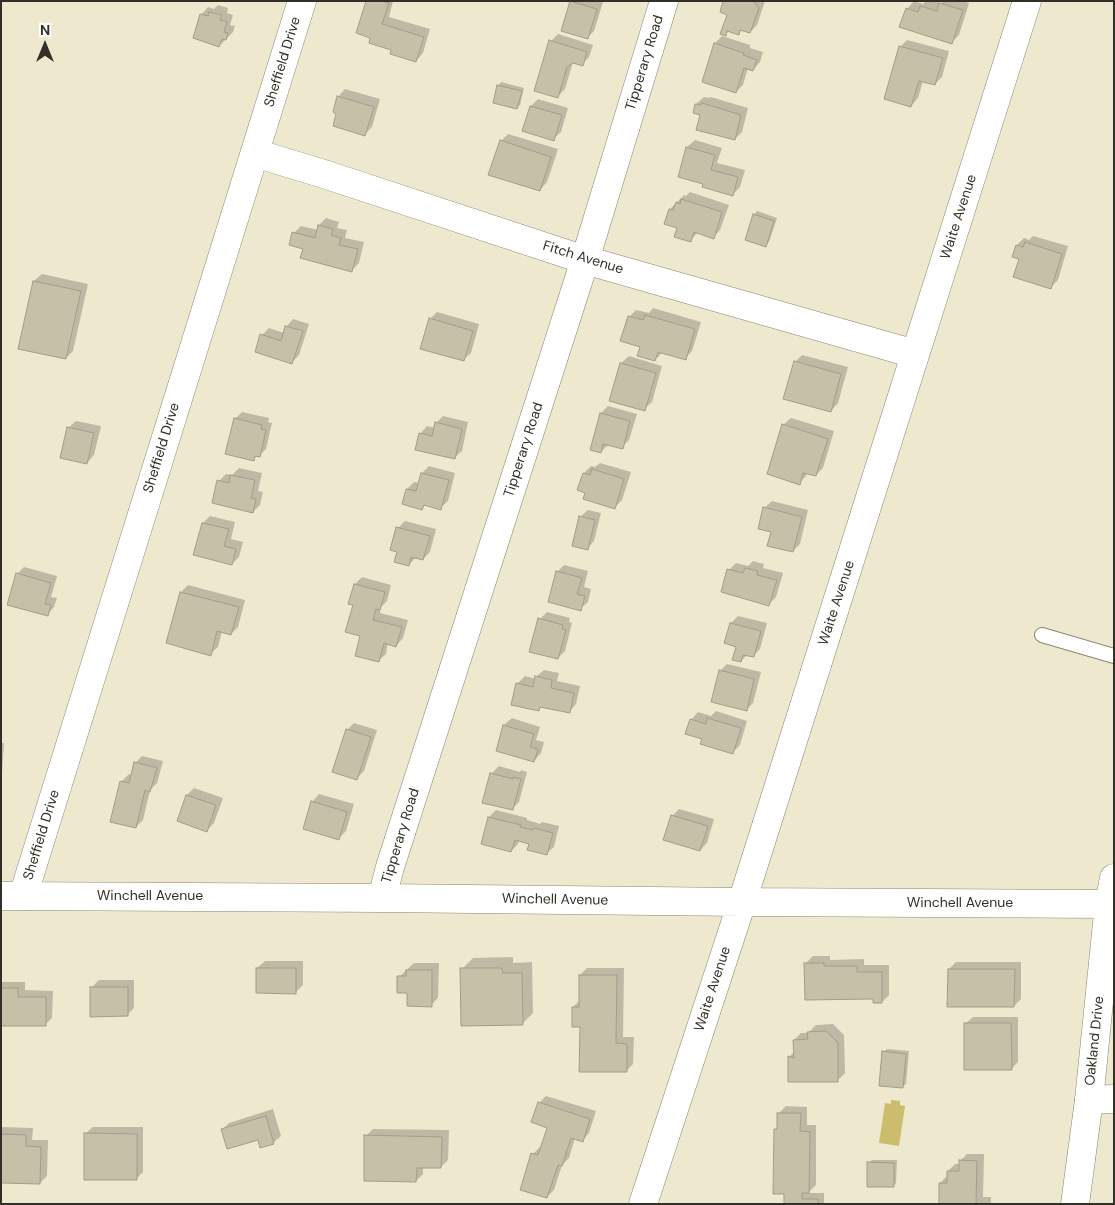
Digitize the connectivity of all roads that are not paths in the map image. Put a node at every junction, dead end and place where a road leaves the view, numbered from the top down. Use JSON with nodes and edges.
{"nodes":[{"id":1,"x":302,"y":1,"type":"edge"},
{"id":2,"x":664,"y":1,"type":"edge"},
{"id":3,"x":1027,"y":1,"type":"edge"},
{"id":4,"x":255,"y":153,"type":"junction"},
{"id":5,"x":585,"y":260,"type":"junction"},
{"id":6,"x":915,"y":354,"type":"junction"},
{"id":7,"x":1042,"y":635,"type":"dead end"},
{"id":8,"x":1114,"y":656,"type":"edge"},
{"id":9,"x":1114,"y":878,"type":"edge"},
{"id":10,"x":12,"y":896,"type":"edge"},
{"id":11,"x":382,"y":898,"type":"junction"},
{"id":12,"x":742,"y":902,"type":"junction"},
{"id":13,"x":1108,"y":904,"type":"junction"},
{"id":14,"x":1101,"y":1099,"type":"edge"},
{"id":15,"x":643,"y":1204,"type":"edge"},
{"id":16,"x":1075,"y":1204,"type":"edge"}],
"edges":[{"from":1,"to":4,"type":"street","name":"Sheffield Drive"},
{"from":2,"to":5,"type":"street","name":"Tipperary Road"},
{"from":3,"to":6,"type":"street","name":"Waite Avenue"},
{"from":4,"to":5,"type":"street","name":"Fitch Avenue"},
{"from":4,"to":10,"type":"street","name":"Sheffield Drive"},
{"from":5,"to":6,"type":"street","name":"Fitch Avenue"},
{"from":5,"to":11,"type":"street","name":"Tipperary Road"},
{"from":6,"to":12,"type":"street","name":"Waite Avenue"},
{"from":7,"to":8,"type":"lane"},
{"from":9,"to":13,"type":"street","name":"Oakland Drive"},
{"from":10,"to":11,"type":"street","name":"Winchell Avenue"},
{"from":11,"to":12,"type":"street","name":"Winchell Avenue"},
{"from":12,"to":13,"type":"street","name":"Winchell Avenue"},
{"from":12,"to":15,"type":"street","name":"Waite Avenue"},
{"from":13,"to":14,"type":"street","name":"Oakland Drive"},
{"from":14,"to":16,"type":"street","name":"Oakland Drive"}]}
